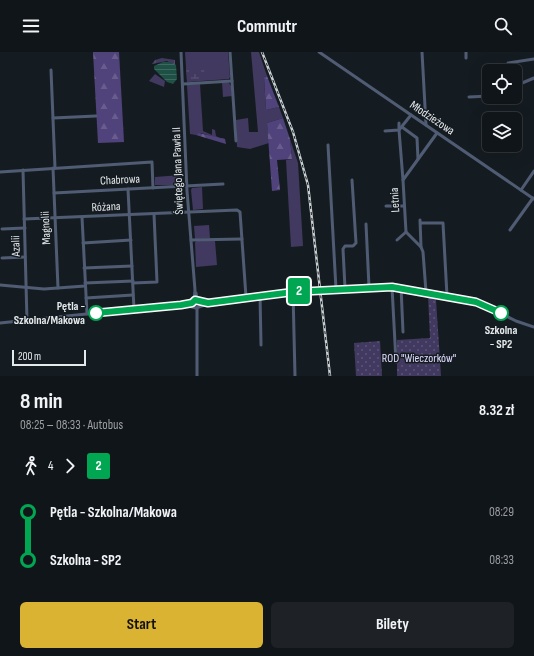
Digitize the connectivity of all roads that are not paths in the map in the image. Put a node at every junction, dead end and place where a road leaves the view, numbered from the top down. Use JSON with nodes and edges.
{"nodes":[{"id":1,"x":181,"y":52,"type":"edge"},
{"id":2,"x":230,"y":52,"type":"edge"},
{"id":3,"x":319,"y":52,"type":"edge"},
{"id":4,"x":422,"y":52,"type":"edge"},
{"id":5,"x":466,"y":52,"type":"edge"},
{"id":6,"x":466,"y":58,"type":"dead end"},
{"id":7,"x":534,"y":59,"type":"edge"},
{"id":8,"x":508,"y":64,"type":"edge"},
{"id":9,"x":51,"y":70,"type":"dead end"},
{"id":10,"x":534,"y":78,"type":"edge"},
{"id":11,"x":232,"y":81,"type":"junction"},
{"id":12,"x":522,"y":83,"type":"edge"},
{"id":13,"x":183,"y":84,"type":"junction"},
{"id":14,"x":482,"y":96,"type":"edge"},
{"id":15,"x":469,"y":97,"type":"dead end"},
{"id":16,"x":411,"y":115,"type":"junction"},
{"id":17,"x":96,"y":116,"type":"dead end"},
{"id":18,"x":53,"y":118,"type":"junction"},
{"id":19,"x":398,"y":123,"type":"dead end"},
{"id":20,"x":426,"y":125,"type":"junction"},
{"id":21,"x":402,"y":127,"type":"junction"},
{"id":22,"x":399,"y":130,"type":"junction"},
{"id":23,"x":385,"y":131,"type":"dead end"},
{"id":24,"x":437,"y":133,"type":"junction"},
{"id":25,"x":181,"y":138,"type":"dead end"},
{"id":26,"x":186,"y":138,"type":"junction"},
{"id":27,"x":236,"y":141,"type":"dead end"},
{"id":28,"x":328,"y":145,"type":"dead end"},
{"id":29,"x":418,"y":160,"type":"junction"},
{"id":30,"x":54,"y":168,"type":"junction"},
{"id":31,"x":23,"y":170,"type":"junction"},
{"id":32,"x":534,"y":171,"type":"edge"},
{"id":33,"x":0,"y":172,"type":"edge"},
{"id":34,"x":352,"y":180,"type":"dead end"},
{"id":35,"x":403,"y":180,"type":"junction"},
{"id":36,"x":223,"y":184,"type":"dead end"},
{"id":37,"x":187,"y":186,"type":"junction"},
{"id":38,"x":153,"y":188,"type":"junction"},
{"id":39,"x":128,"y":189,"type":"junction"},
{"id":40,"x":521,"y":190,"type":"junction"},
{"id":41,"x":54,"y":193,"type":"junction"},
{"id":42,"x":533,"y":198,"type":"edge"},
{"id":43,"x":386,"y":206,"type":"dead end"},
{"id":44,"x":404,"y":206,"type":"junction"},
{"id":45,"x":189,"y":212,"type":"junction"},
{"id":46,"x":154,"y":214,"type":"junction"},
{"id":47,"x":129,"y":215,"type":"junction"},
{"id":48,"x":82,"y":217,"type":"junction"},
{"id":49,"x":55,"y":218,"type":"junction"},
{"id":50,"x":24,"y":219,"type":"junction"},
{"id":51,"x":366,"y":224,"type":"dead end"},
{"id":52,"x":24,"y":228,"type":"junction"},
{"id":53,"x":2,"y":229,"type":"dead end"},
{"id":54,"x":510,"y":230,"type":"dead end"},
{"id":55,"x":406,"y":232,"type":"junction"},
{"id":56,"x":242,"y":239,"type":"junction"},
{"id":57,"x":131,"y":240,"type":"junction"},
{"id":58,"x":191,"y":240,"type":"junction"},
{"id":59,"x":397,"y":240,"type":"dead end"},
{"id":60,"x":83,"y":243,"type":"junction"},
{"id":61,"x":421,"y":247,"type":"junction"},
{"id":62,"x":25,"y":257,"type":"junction"},
{"id":63,"x":2,"y":258,"type":"dead end"},
{"id":64,"x":132,"y":266,"type":"junction"},
{"id":65,"x":84,"y":268,"type":"junction"},
{"id":66,"x":133,"y":282,"type":"junction"},
{"id":67,"x":85,"y":284,"type":"junction"},
{"id":68,"x":0,"y":285,"type":"edge"},
{"id":69,"x":369,"y":287,"type":"junction"},
{"id":70,"x":392,"y":287,"type":"junction"},
{"id":71,"x":401,"y":287,"type":"junction"},
{"id":72,"x":26,"y":288,"type":"junction"},
{"id":73,"x":58,"y":288,"type":"junction"},
{"id":74,"x":345,"y":288,"type":"junction"},
{"id":75,"x":336,"y":289,"type":"junction"},
{"id":76,"x":293,"y":292,"type":"junction"},
{"id":77,"x":426,"y":292,"type":"junction"},
{"id":78,"x":133,"y":295,"type":"junction"},
{"id":79,"x":260,"y":296,"type":"junction"},
{"id":80,"x":447,"y":296,"type":"junction"},
{"id":81,"x":246,"y":297,"type":"junction"},
{"id":82,"x":86,"y":298,"type":"junction"},
{"id":83,"x":195,"y":304,"type":"junction"},
{"id":84,"x":134,"y":309,"type":"junction"},
{"id":85,"x":87,"y":314,"type":"junction"},
{"id":86,"x":27,"y":321,"type":"junction"},
{"id":87,"x":0,"y":323,"type":"edge"},
{"id":88,"x":534,"y":327,"type":"edge"},
{"id":89,"x":403,"y":332,"type":"dead end"},
{"id":90,"x":261,"y":345,"type":"dead end"},
{"id":91,"x":396,"y":362,"type":"dead end"},
{"id":92,"x":197,"y":376,"type":"edge"},
{"id":93,"x":295,"y":376,"type":"edge"}],
"edges":[{"from":1,"to":13,"type":"street","name":"Świętego Jana Pawła II"},
{"from":2,"to":11,"type":"street"},
{"from":3,"to":16,"type":"street","name":"Młodzieżowa"},
{"from":4,"to":20,"type":"street"},
{"from":5,"to":6,"type":"street"},
{"from":7,"to":8,"type":"street"},
{"from":9,"to":18,"type":"street","name":"Magnolii"},
{"from":10,"to":12,"type":"street"},
{"from":11,"to":13,"type":"street"},
{"from":11,"to":27,"type":"street"},
{"from":13,"to":26,"type":"street","name":"Świętego Jana Pawła II"},
{"from":14,"to":15,"type":"street"},
{"from":16,"to":20,"type":"street","name":"Młodzieżowa"},
{"from":16,"to":21,"type":"street"},
{"from":17,"to":18,"type":"street"},
{"from":18,"to":30,"type":"street","name":"Magnolii"},
{"from":19,"to":22,"type":"street"},
{"from":20,"to":24,"type":"street","name":"Młodzieżowa"},
{"from":21,"to":22,"type":"street"},
{"from":21,"to":29,"type":"street"},
{"from":22,"to":23,"type":"street"},
{"from":22,"to":35,"type":"street"},
{"from":24,"to":29,"type":"street","name":"Letnia"},
{"from":24,"to":40,"type":"street","name":"Młodzieżowa"},
{"from":25,"to":26,"type":"street"},
{"from":26,"to":37,"type":"street","name":"Świętego Jana Pawła II"},
{"from":28,"to":75,"type":"street"},
{"from":29,"to":35,"type":"street","name":"Letnia"},
{"from":30,"to":31,"type":"street"},
{"from":30,"to":38,"type":"street"},
{"from":30,"to":41,"type":"street","name":"Magnolii"},
{"from":31,"to":33,"type":"street"},
{"from":31,"to":50,"type":"street","name":"Azalii"},
{"from":32,"to":40,"type":"street"},
{"from":34,"to":74,"type":"street"},
{"from":35,"to":44,"type":"street","name":"Letnia"},
{"from":36,"to":37,"type":"street","name":"Chabrowa"},
{"from":37,"to":38,"type":"street","name":"Chabrowa"},
{"from":37,"to":45,"type":"street","name":"Świętego Jana Pawła II"},
{"from":38,"to":39,"type":"street","name":"Chabrowa"},
{"from":39,"to":41,"type":"street","name":"Chabrowa"},
{"from":39,"to":47,"type":"street"},
{"from":40,"to":42,"type":"street","name":"Młodzieżowa"},
{"from":41,"to":49,"type":"street","name":"Magnolii"},
{"from":42,"to":54,"type":"street"},
{"from":43,"to":44,"type":"street"},
{"from":44,"to":55,"type":"street","name":"Letnia"},
{"from":45,"to":46,"type":"street","name":"Różana"},
{"from":45,"to":56,"type":"street","name":"Różana"},
{"from":45,"to":58,"type":"street","name":"Świętego Jana Pawła II"},
{"from":46,"to":47,"type":"street","name":"Różana"},
{"from":46,"to":66,"type":"street"},
{"from":47,"to":48,"type":"street","name":"Różana"},
{"from":47,"to":57,"type":"street"},
{"from":48,"to":49,"type":"street","name":"Różana"},
{"from":48,"to":60,"type":"street"},
{"from":49,"to":50,"type":"street","name":"Różana"},
{"from":49,"to":73,"type":"street","name":"Magnolii"},
{"from":50,"to":52,"type":"street","name":"Azalii"},
{"from":51,"to":69,"type":"street"},
{"from":52,"to":53,"type":"street"},
{"from":52,"to":62,"type":"street","name":"Azalii"},
{"from":55,"to":59,"type":"street"},
{"from":55,"to":61,"type":"street"},
{"from":56,"to":58,"type":"street"},
{"from":56,"to":81,"type":"street"},
{"from":57,"to":60,"type":"street"},
{"from":57,"to":64,"type":"street"},
{"from":58,"to":83,"type":"street","name":"Świętego Jana Pawła II"},
{"from":60,"to":65,"type":"street"},
{"from":61,"to":77,"type":"street"},
{"from":61,"to":80,"type":"street"},
{"from":62,"to":63,"type":"street"},
{"from":62,"to":72,"type":"street","name":"Azalii"},
{"from":64,"to":65,"type":"street"},
{"from":64,"to":66,"type":"street"},
{"from":65,"to":67,"type":"street"},
{"from":66,"to":67,"type":"street"},
{"from":66,"to":78,"type":"street"},
{"from":67,"to":73,"type":"street"},
{"from":67,"to":82,"type":"street"},
{"from":68,"to":72,"type":"street"},
{"from":69,"to":70,"type":"street"},
{"from":69,"to":74,"type":"street"},
{"from":70,"to":71,"type":"street"},
{"from":70,"to":91,"type":"street"},
{"from":71,"to":77,"type":"street"},
{"from":71,"to":89,"type":"street"},
{"from":72,"to":73,"type":"street"},
{"from":72,"to":86,"type":"street","name":"Azalii"},
{"from":74,"to":75,"type":"street"},
{"from":75,"to":76,"type":"street"},
{"from":76,"to":79,"type":"street"},
{"from":76,"to":93,"type":"street"},
{"from":77,"to":80,"type":"street"},
{"from":78,"to":82,"type":"street"},
{"from":78,"to":84,"type":"street"},
{"from":79,"to":81,"type":"street"},
{"from":79,"to":90,"type":"street"},
{"from":80,"to":88,"type":"street"},
{"from":81,"to":83,"type":"street"},
{"from":82,"to":85,"type":"street"},
{"from":83,"to":84,"type":"street"},
{"from":83,"to":92,"type":"street","name":"Świętego Jana Pawła II"},
{"from":84,"to":85,"type":"street"},
{"from":85,"to":86,"type":"street"},
{"from":86,"to":87,"type":"street"}]}
